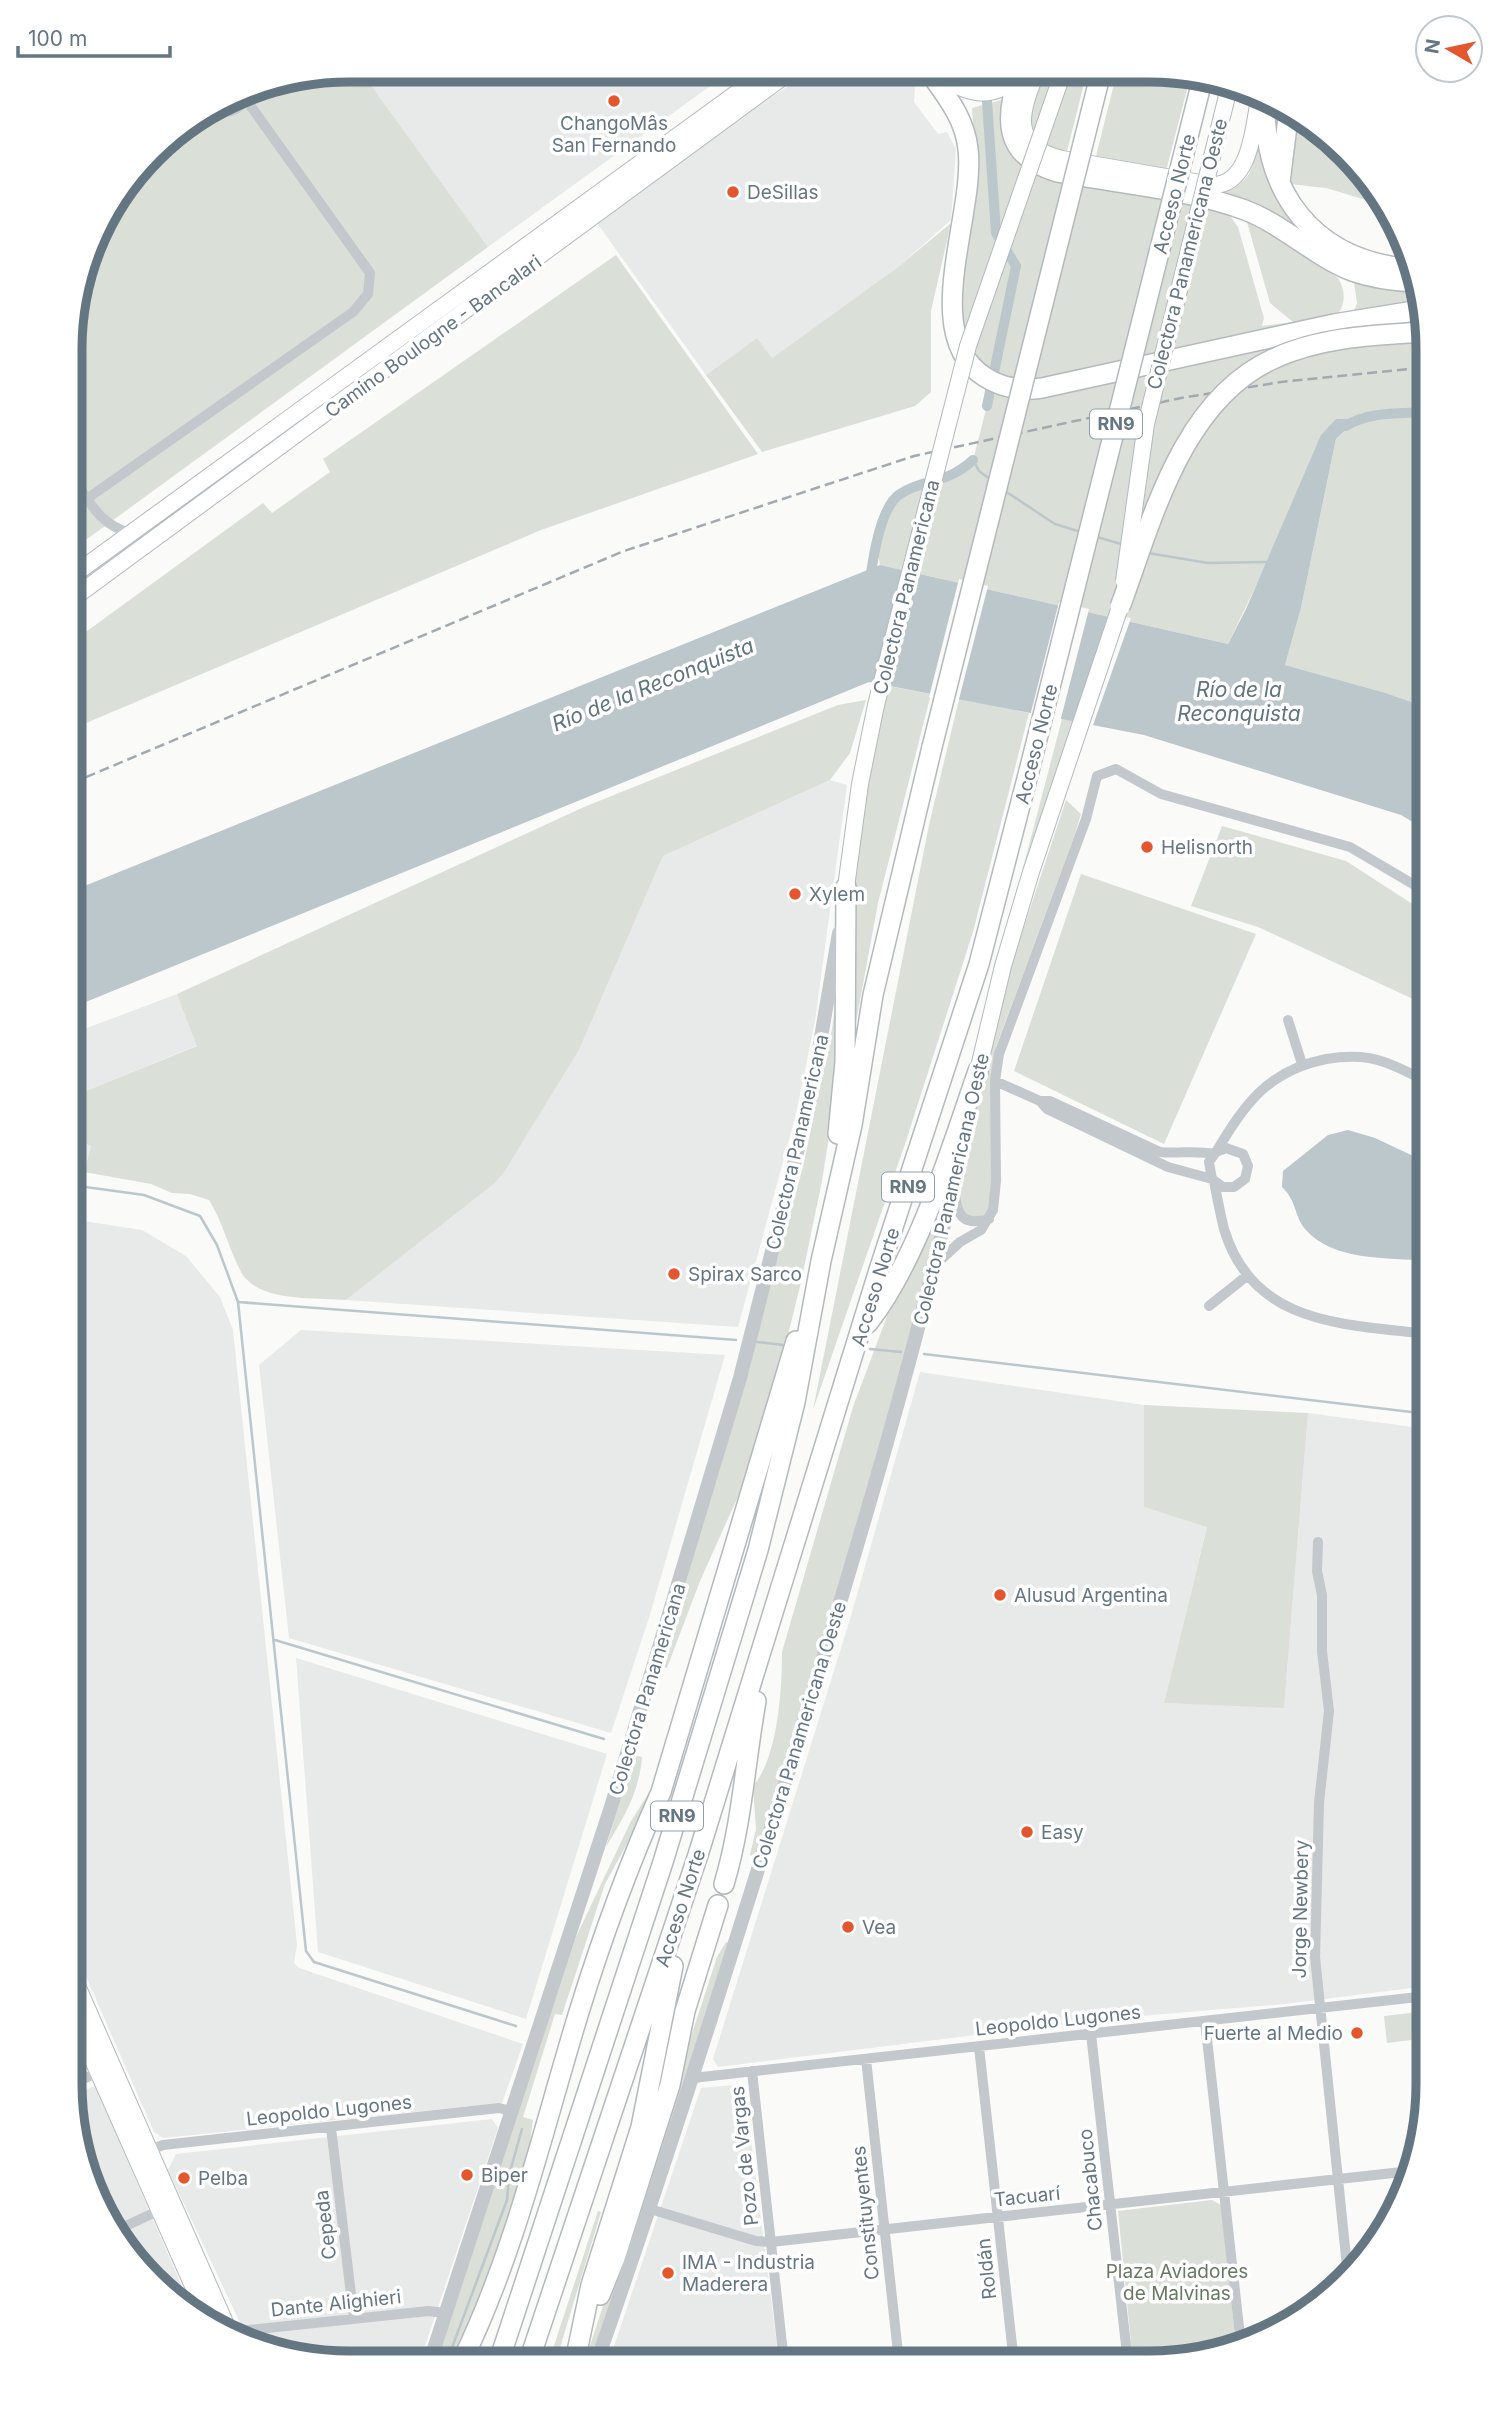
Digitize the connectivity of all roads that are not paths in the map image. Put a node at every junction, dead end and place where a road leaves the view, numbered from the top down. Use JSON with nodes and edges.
{"nodes":[{"id":1,"x":752,"y":82,"type":"edge"},
{"id":2,"x":776,"y":82,"type":"edge"},
{"id":3,"x":936,"y":82,"type":"edge"},
{"id":4,"x":948,"y":82,"type":"edge"},
{"id":5,"x":1008,"y":82,"type":"edge"},
{"id":6,"x":1016,"y":82,"type":"edge"},
{"id":7,"x":1032,"y":82,"type":"edge"},
{"id":8,"x":1060,"y":82,"type":"edge"},
{"id":9,"x":1098,"y":82,"type":"edge"},
{"id":10,"x":1201,"y":87,"type":"edge"},
{"id":11,"x":1228,"y":94,"type":"edge"},
{"id":12,"x":250,"y":102,"type":"edge"},
{"id":13,"x":1257,"y":106,"type":"edge"},
{"id":14,"x":1265,"y":109,"type":"edge"},
{"id":15,"x":1288,"y":121,"type":"edge"},
{"id":16,"x":1280,"y":183,"type":"junction"},
{"id":17,"x":1403,"y":268,"type":"edge"},
{"id":18,"x":1407,"y":281,"type":"edge"},
{"id":19,"x":1413,"y":311,"type":"edge"},
{"id":20,"x":1415,"y":332,"type":"edge"},
{"id":21,"x":82,"y":489,"type":"edge"},
{"id":22,"x":88,"y":498,"type":"junction"},
{"id":23,"x":131,"y":533,"type":"junction"},
{"id":24,"x":82,"y":569,"type":"edge"},
{"id":25,"x":82,"y":592,"type":"edge"},
{"id":26,"x":1120,"y":607,"type":"junction"},
{"id":27,"x":1416,"y":886,"type":"edge"},
{"id":28,"x":846,"y":887,"type":"junction"},
{"id":29,"x":1288,"y":1020,"type":"dead end"},
{"id":30,"x":1303,"y":1064,"type":"junction"},
{"id":31,"x":987,"y":1076,"type":"junction"},
{"id":32,"x":1416,"y":1077,"type":"edge"},
{"id":33,"x":1040,"y":1101,"type":"junction"},
{"id":34,"x":1232,"y":1125,"type":"junction"},
{"id":35,"x":1237,"y":1150,"type":"junction"},
{"id":36,"x":1215,"y":1153,"type":"junction"},
{"id":37,"x":1173,"y":1154,"type":"junction"},
{"id":38,"x":1168,"y":1167,"type":"junction"},
{"id":39,"x":1213,"y":1180,"type":"junction"},
{"id":40,"x":954,"y":1184,"type":"junction"},
{"id":41,"x":1234,"y":1187,"type":"junction"},
{"id":42,"x":1219,"y":1207,"type":"junction"},
{"id":43,"x":989,"y":1219,"type":"junction"},
{"id":44,"x":821,"y":1261,"type":"junction"},
{"id":45,"x":935,"y":1265,"type":"junction"},
{"id":46,"x":1248,"y":1275,"type":"junction"},
{"id":47,"x":1209,"y":1306,"type":"dead end"},
{"id":48,"x":861,"y":1333,"type":"junction"},
{"id":49,"x":1416,"y":1333,"type":"edge"},
{"id":50,"x":1318,"y":1542,"type":"dead end"},
{"id":51,"x":775,"y":1600,"type":"junction"},
{"id":52,"x":698,"y":1855,"type":"junction"},
{"id":53,"x":724,"y":1884,"type":"dead end"},
{"id":54,"x":718,"y":1905,"type":"dead end"},
{"id":55,"x":1416,"y":1997,"type":"edge"},
{"id":56,"x":82,"y":2004,"type":"edge"},
{"id":57,"x":1318,"y":2009,"type":"junction"},
{"id":58,"x":1205,"y":2021,"type":"junction"},
{"id":59,"x":82,"y":2027,"type":"edge"},
{"id":60,"x":1091,"y":2034,"type":"junction"},
{"id":61,"x":979,"y":2047,"type":"junction"},
{"id":62,"x":866,"y":2059,"type":"junction"},
{"id":63,"x":106,"y":2069,"type":"junction"},
{"id":64,"x":752,"y":2071,"type":"junction"},
{"id":65,"x":693,"y":2078,"type":"junction"},
{"id":66,"x":82,"y":2080,"type":"edge"},
{"id":67,"x":512,"y":2111,"type":"junction"},
{"id":68,"x":331,"y":2127,"type":"junction"},
{"id":69,"x":150,"y":2150,"type":"junction"},
{"id":70,"x":1401,"y":2172,"type":"edge"},
{"id":71,"x":1337,"y":2180,"type":"junction"},
{"id":72,"x":1224,"y":2192,"type":"junction"},
{"id":73,"x":1110,"y":2205,"type":"junction"},
{"id":74,"x":650,"y":2209,"type":"junction"},
{"id":75,"x":160,"y":2210,"type":"junction"},
{"id":76,"x":998,"y":2217,"type":"junction"},
{"id":77,"x":124,"y":2227,"type":"edge"},
{"id":78,"x":885,"y":2230,"type":"junction"},
{"id":79,"x":771,"y":2242,"type":"junction"},
{"id":80,"x":1347,"y":2264,"type":"edge"},
{"id":81,"x":204,"y":2308,"type":"edge"},
{"id":82,"x":445,"y":2314,"type":"junction"},
{"id":83,"x":224,"y":2319,"type":"edge"},
{"id":84,"x":354,"y":2319,"type":"junction"},
{"id":85,"x":247,"y":2330,"type":"edge"},
{"id":86,"x":1240,"y":2335,"type":"edge"},
{"id":87,"x":433,"y":2351,"type":"edge"},
{"id":88,"x":467,"y":2351,"type":"edge"},
{"id":89,"x":502,"y":2351,"type":"edge"},
{"id":90,"x":532,"y":2351,"type":"edge"},
{"id":91,"x":578,"y":2351,"type":"edge"},
{"id":92,"x":579,"y":2351,"type":"edge"},
{"id":93,"x":600,"y":2351,"type":"edge"},
{"id":94,"x":783,"y":2351,"type":"edge"},
{"id":95,"x":899,"y":2351,"type":"edge"},
{"id":96,"x":1013,"y":2351,"type":"edge"},
{"id":97,"x":1127,"y":2351,"type":"edge"}],
"edges":[{"from":1,"to":23,"type":"main road","name":"Camino Boulogne - Bancalari"},
{"from":2,"to":25,"type":"main road","name":"Camino Boulogne - Bancalari"},
{"from":3,"to":19,"type":"highway"},
{"from":4,"to":5,"type":"main road"},
{"from":6,"to":18,"type":"highway"},
{"from":7,"to":13,"type":"main road"},
{"from":8,"to":28,"type":"main road","name":"Colectora Panamericana","bridge":true},
{"from":9,"to":44,"type":"highway","name":"Acceso Norte","number":"RN9","bridge":true},
{"from":10,"to":48,"type":"highway","name":"Acceso Norte","number":"RN9","bridge":true},
{"from":11,"to":26,"type":"main road","name":"Colectora Panamericana Oeste","bridge":true},
{"from":12,"to":22,"type":"street"},
{"from":14,"to":16,"type":"highway"},
{"from":15,"to":16,"type":"highway"},
{"from":16,"to":17,"type":"highway"},
{"from":20,"to":26,"type":"highway","bridge":true},
{"from":21,"to":22,"type":"street"},
{"from":22,"to":23,"type":"street"},
{"from":23,"to":24,"type":"main road","name":"Camino Boulogne - Bancalari"},
{"from":26,"to":31,"type":"main road","name":"Colectora Panamericana Oeste"},
{"from":27,"to":31,"type":"street"},
{"from":28,"to":44,"type":"highway"},
{"from":28,"to":67,"type":"street","name":"Colectora Panamericana"},
{"from":29,"to":30,"type":"street"},
{"from":30,"to":32,"type":"street"},
{"from":30,"to":34,"type":"street"},
{"from":31,"to":33,"type":"street"},
{"from":31,"to":40,"type":"street","name":"Colectora Panamericana Oeste"},
{"from":31,"to":43,"type":"street"},
{"from":31,"to":48,"type":"highway"},
{"from":33,"to":37,"type":"street"},
{"from":33,"to":38,"type":"street"},
{"from":34,"to":35,"type":"street"},
{"from":34,"to":36,"type":"street"},
{"from":35,"to":36,"type":"street"},
{"from":35,"to":41,"type":"street"},
{"from":36,"to":37,"type":"street"},
{"from":36,"to":39,"type":"street"},
{"from":37,"to":38,"type":"street"},
{"from":38,"to":39,"type":"street"},
{"from":39,"to":41,"type":"street"},
{"from":39,"to":42,"type":"street"},
{"from":40,"to":43,"type":"street"},
{"from":40,"to":45,"type":"street","name":"Colectora Panamericana Oeste"},
{"from":41,"to":42,"type":"street"},
{"from":42,"to":46,"type":"street"},
{"from":43,"to":45,"type":"street"},
{"from":44,"to":88,"type":"highway"},
{"from":44,"to":89,"type":"highway","name":"Acceso Norte","number":"RN9"},
{"from":45,"to":65,"type":"street","name":"Colectora Panamericana Oeste"},
{"from":46,"to":47,"type":"street"},
{"from":46,"to":49,"type":"street"},
{"from":48,"to":51,"type":"highway","name":"Acceso Norte","number":"RN9"},
{"from":50,"to":57,"type":"street","name":"Jorge Newbery"},
{"from":51,"to":52,"type":"highway","name":"Acceso Norte","number":"RN9"},
{"from":51,"to":53,"type":"highway"},
{"from":52,"to":90,"type":"highway","name":"Acceso Norte","number":"RN9"},
{"from":52,"to":91,"type":"highway"},
{"from":54,"to":92,"type":"highway"},
{"from":55,"to":57,"type":"street","name":"Leopoldo Lugones"},
{"from":56,"to":63,"type":"main road"},
{"from":57,"to":58,"type":"street","name":"Leopoldo Lugones"},
{"from":57,"to":71,"type":"street","name":"Jorge Newbery"},
{"from":58,"to":60,"type":"street","name":"Leopoldo Lugones"},
{"from":58,"to":72,"type":"street"},
{"from":59,"to":63,"type":"main road"},
{"from":60,"to":61,"type":"street","name":"Leopoldo Lugones"},
{"from":60,"to":73,"type":"street","name":"Chacabuco"},
{"from":61,"to":62,"type":"street","name":"Leopoldo Lugones"},
{"from":61,"to":76,"type":"street","name":"Roldán"},
{"from":62,"to":64,"type":"street","name":"Leopoldo Lugones"},
{"from":62,"to":78,"type":"street","name":"Constituyentes"},
{"from":63,"to":66,"type":"street"},
{"from":63,"to":69,"type":"main road"},
{"from":63,"to":75,"type":"main road"},
{"from":64,"to":65,"type":"street","name":"Leopoldo Lugones"},
{"from":64,"to":79,"type":"street","name":"Pozo de Vargas"},
{"from":65,"to":74,"type":"street","name":"Colectora Panamericana Oeste"},
{"from":67,"to":68,"type":"street","name":"Leopoldo Lugones"},
{"from":67,"to":82,"type":"street","name":"Colectora Panamericana"},
{"from":68,"to":69,"type":"street","name":"Leopoldo Lugones"},
{"from":68,"to":84,"type":"street","name":"Cepeda"},
{"from":69,"to":83,"type":"main road"},
{"from":70,"to":71,"type":"street","name":"Tacuarí"},
{"from":71,"to":72,"type":"street","name":"Tacuarí"},
{"from":71,"to":80,"type":"street","name":"Jorge Newbery"},
{"from":72,"to":73,"type":"street","name":"Tacuarí"},
{"from":72,"to":86,"type":"street"},
{"from":73,"to":76,"type":"street","name":"Tacuarí"},
{"from":73,"to":97,"type":"street","name":"Chacabuco"},
{"from":74,"to":79,"type":"street","name":"Tacuarí"},
{"from":74,"to":93,"type":"street","name":"Colectora Panamericana Oeste"},
{"from":75,"to":77,"type":"street"},
{"from":75,"to":81,"type":"main road"},
{"from":76,"to":78,"type":"street","name":"Tacuarí"},
{"from":76,"to":96,"type":"street","name":"Roldán"},
{"from":78,"to":79,"type":"street","name":"Tacuarí"},
{"from":78,"to":95,"type":"street","name":"Constituyentes"},
{"from":79,"to":94,"type":"street","name":"Pozo de Vargas"},
{"from":82,"to":84,"type":"street","name":"Dante Alighieri"},
{"from":82,"to":87,"type":"street","name":"Colectora Panamericana"},
{"from":84,"to":85,"type":"street","name":"Dante Alighieri"}]}
